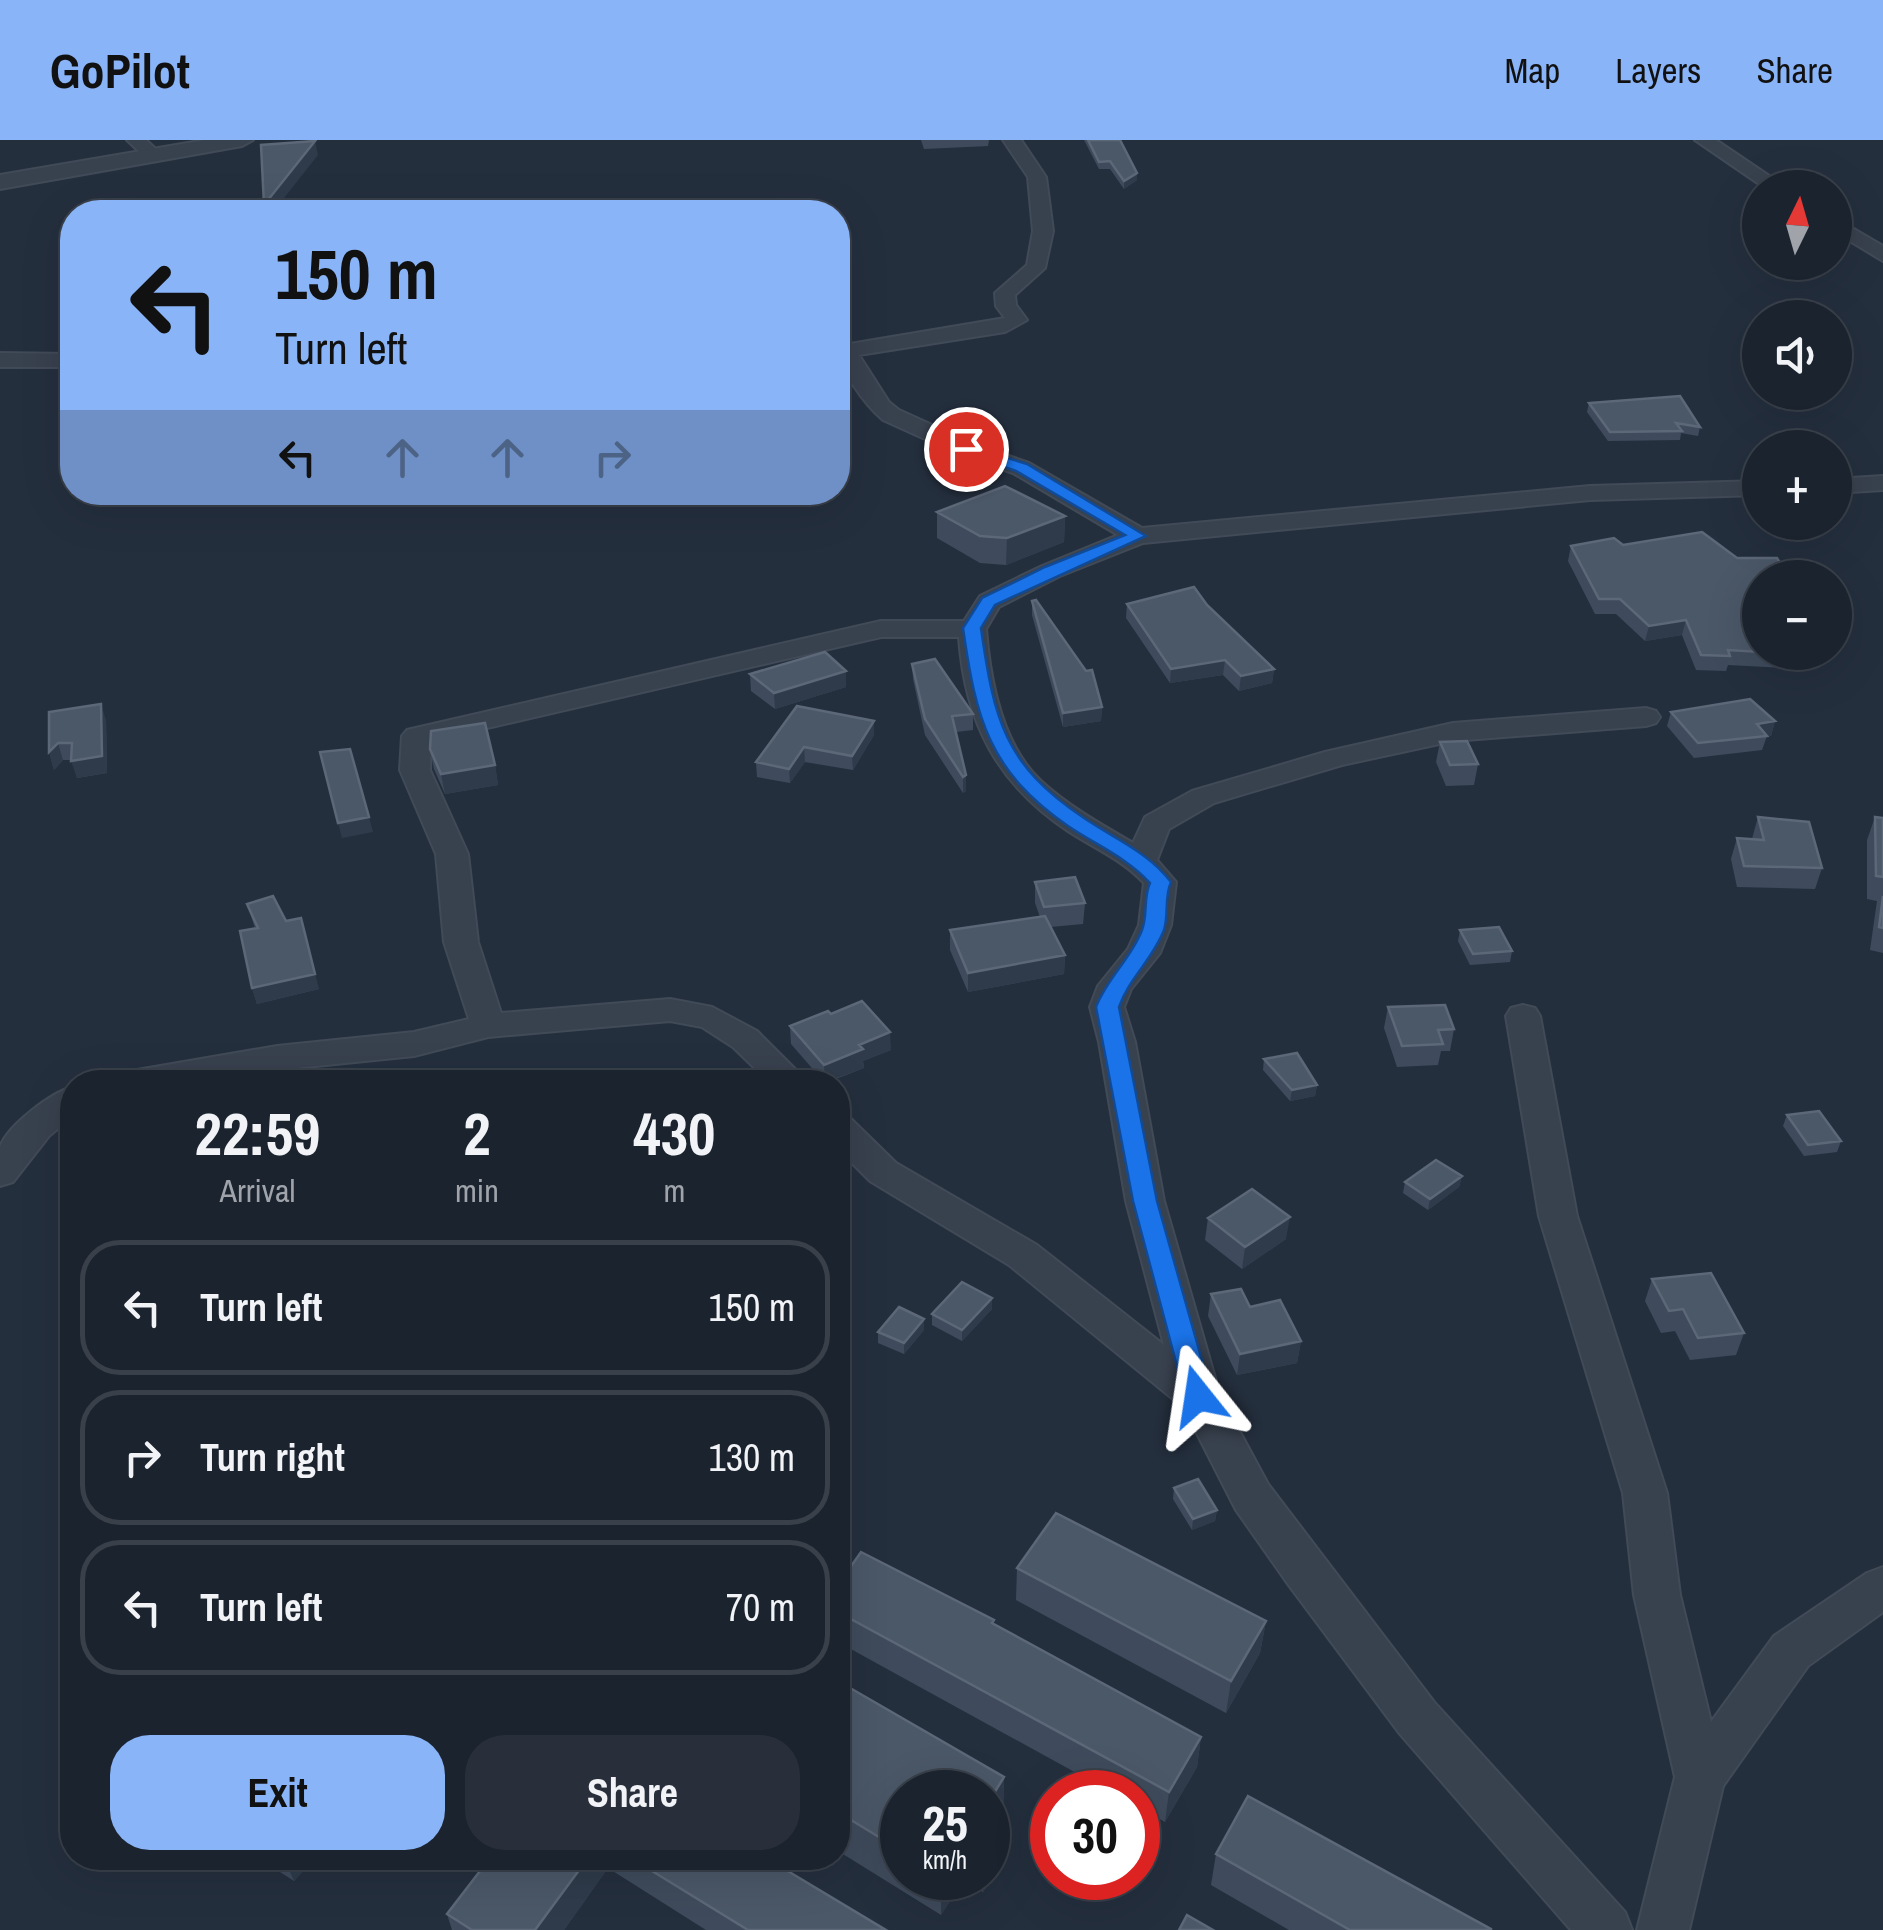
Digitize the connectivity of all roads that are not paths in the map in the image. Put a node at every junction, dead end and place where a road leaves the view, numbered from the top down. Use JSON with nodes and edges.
{"nodes":[{"id":1,"x":242,"y":140,"type":"edge"},
{"id":2,"x":1012,"y":140,"type":"edge"},
{"id":3,"x":1704,"y":140,"type":"edge"},
{"id":4,"x":144,"y":148,"type":"edge"},
{"id":5,"x":1750,"y":170,"type":"edge"},
{"id":6,"x":0,"y":182,"type":"edge"},
{"id":7,"x":1852,"y":235,"type":"edge"},
{"id":8,"x":1883,"y":254,"type":"edge"},
{"id":9,"x":850,"y":350,"type":"edge"},
{"id":10,"x":850,"y":359,"type":"edge"},
{"id":11,"x":0,"y":360,"type":"edge"},
{"id":12,"x":60,"y":361,"type":"edge"},
{"id":13,"x":1883,"y":483,"type":"edge"},
{"id":14,"x":1852,"y":485,"type":"edge"},
{"id":15,"x":1742,"y":489,"type":"edge"},
{"id":16,"x":1138,"y":536,"type":"junction"},
{"id":17,"x":972,"y":628,"type":"junction"},
{"id":18,"x":1646,"y":717,"type":"dead end"},
{"id":19,"x":1141,"y":861,"type":"junction"},
{"id":20,"x":1523,"y":1016,"type":"dead end"},
{"id":21,"x":488,"y":1026,"type":"junction"},
{"id":22,"x":207,"y":1070,"type":"edge"},
{"id":23,"x":777,"y":1070,"type":"edge"},
{"id":24,"x":60,"y":1108,"type":"edge"},
{"id":25,"x":850,"y":1140,"type":"edge"},
{"id":26,"x":0,"y":1173,"type":"edge"},
{"id":27,"x":1198,"y":1396,"type":"junction"},
{"id":28,"x":1883,"y":1586,"type":"edge"},
{"id":29,"x":1700,"y":1778,"type":"junction"},
{"id":30,"x":1606,"y":1930,"type":"edge"},
{"id":31,"x":1664,"y":1930,"type":"edge"}],
"edges":[{"from":1,"to":4,"type":"street"},
{"from":2,"to":9,"type":"street"},
{"from":3,"to":5,"type":"street"},
{"from":4,"to":6,"type":"street"},
{"from":7,"to":8,"type":"street"},
{"from":10,"to":16,"type":"street"},
{"from":11,"to":12,"type":"street"},
{"from":13,"to":14,"type":"street"},
{"from":15,"to":16,"type":"street"},
{"from":16,"to":17,"type":"street"},
{"from":17,"to":19,"type":"street"},
{"from":17,"to":21,"type":"street"},
{"from":18,"to":19,"type":"street"},
{"from":19,"to":27,"type":"street"},
{"from":20,"to":29,"type":"street"},
{"from":21,"to":22,"type":"street"},
{"from":21,"to":23,"type":"street"},
{"from":24,"to":26,"type":"street"},
{"from":25,"to":27,"type":"street"},
{"from":27,"to":30,"type":"street"},
{"from":28,"to":29,"type":"street"},
{"from":29,"to":31,"type":"street"}]}
